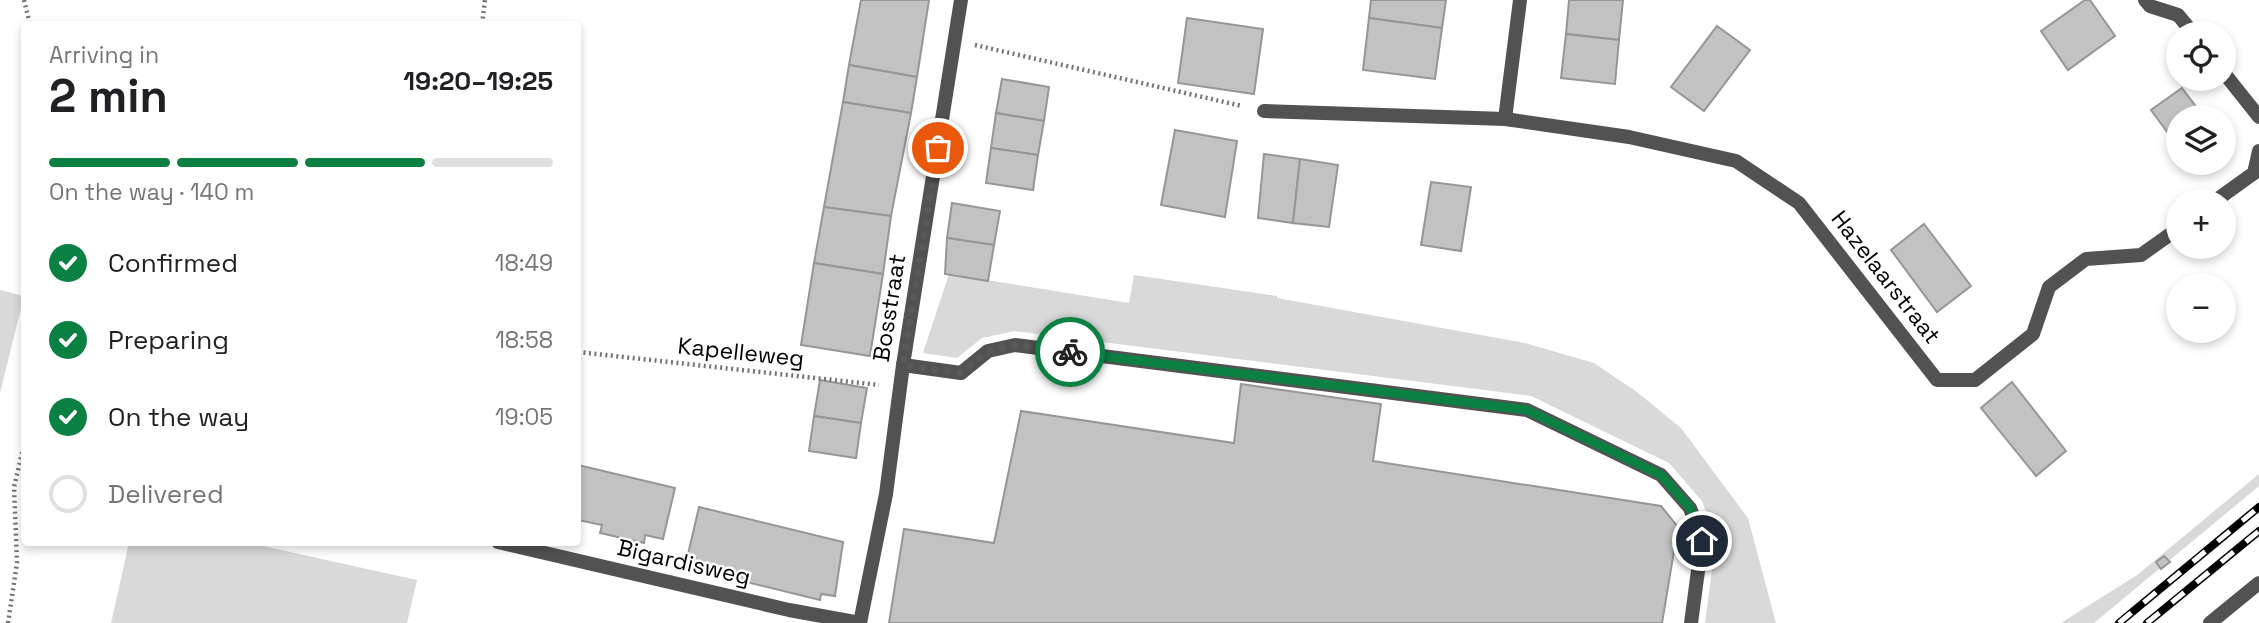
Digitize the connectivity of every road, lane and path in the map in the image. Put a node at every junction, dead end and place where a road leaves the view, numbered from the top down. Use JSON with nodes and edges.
{"nodes":[{"id":1,"x":24,"y":0,"type":"edge"},
{"id":2,"x":485,"y":0,"type":"edge"},
{"id":3,"x":961,"y":0,"type":"edge"},
{"id":4,"x":1520,"y":0,"type":"edge"},
{"id":5,"x":2145,"y":0,"type":"edge"},
{"id":6,"x":29,"y":21,"type":"edge"},
{"id":7,"x":482,"y":21,"type":"edge"},
{"id":8,"x":2183,"y":21,"type":"edge"},
{"id":9,"x":955,"y":40,"type":"junction"},
{"id":10,"x":2236,"y":88,"type":"edge"},
{"id":11,"x":1264,"y":111,"type":"joint"},
{"id":12,"x":2259,"y":117,"type":"edge"},
{"id":13,"x":1505,"y":118,"type":"junction"},
{"id":14,"x":2259,"y":151,"type":"edge"},
{"id":15,"x":2232,"y":189,"type":"edge"},
{"id":16,"x":2166,"y":237,"type":"edge"},
{"id":17,"x":581,"y":352,"type":"edge"},
{"id":18,"x":903,"y":365,"type":"junction"},
{"id":19,"x":900,"y":387,"type":"junction"},
{"id":20,"x":21,"y":458,"type":"edge"},
{"id":21,"x":513,"y":546,"type":"edge"},
{"id":22,"x":2259,"y":583,"type":"edge"},
{"id":23,"x":788,"y":617,"type":"edge"},
{"id":24,"x":8,"y":623,"type":"edge"},
{"id":25,"x":860,"y":623,"type":"edge"},
{"id":26,"x":1691,"y":623,"type":"edge"},
{"id":27,"x":2210,"y":623,"type":"edge"}],
"edges":[{"from":1,"to":6,"type":"path"},
{"from":2,"to":7,"type":"path"},
{"from":3,"to":9,"type":"street","name":"Bosstraat"},
{"from":4,"to":13,"type":"street"},
{"from":5,"to":8,"type":"street"},
{"from":9,"to":11,"type":"path"},
{"from":9,"to":18,"type":"street","name":"Bosstraat"},
{"from":10,"to":12,"type":"street"},
{"from":11,"to":13,"type":"street","name":"Hazelaarstraat"},
{"from":13,"to":16,"type":"street","name":"Hazelaarstraat"},
{"from":14,"to":15,"type":"street"},
{"from":17,"to":19,"type":"path","name":"Kapelleweg"},
{"from":18,"to":19,"type":"street","name":"Bosstraat"},
{"from":18,"to":26,"type":"street"},
{"from":19,"to":25,"type":"street","name":"Bosstraat"},
{"from":20,"to":24,"type":"path"},
{"from":21,"to":23,"type":"street","name":"Bigardisweg"},
{"from":22,"to":27,"type":"street"},
{"from":23,"to":25,"type":"street","name":"Bigardisweg"}]}
